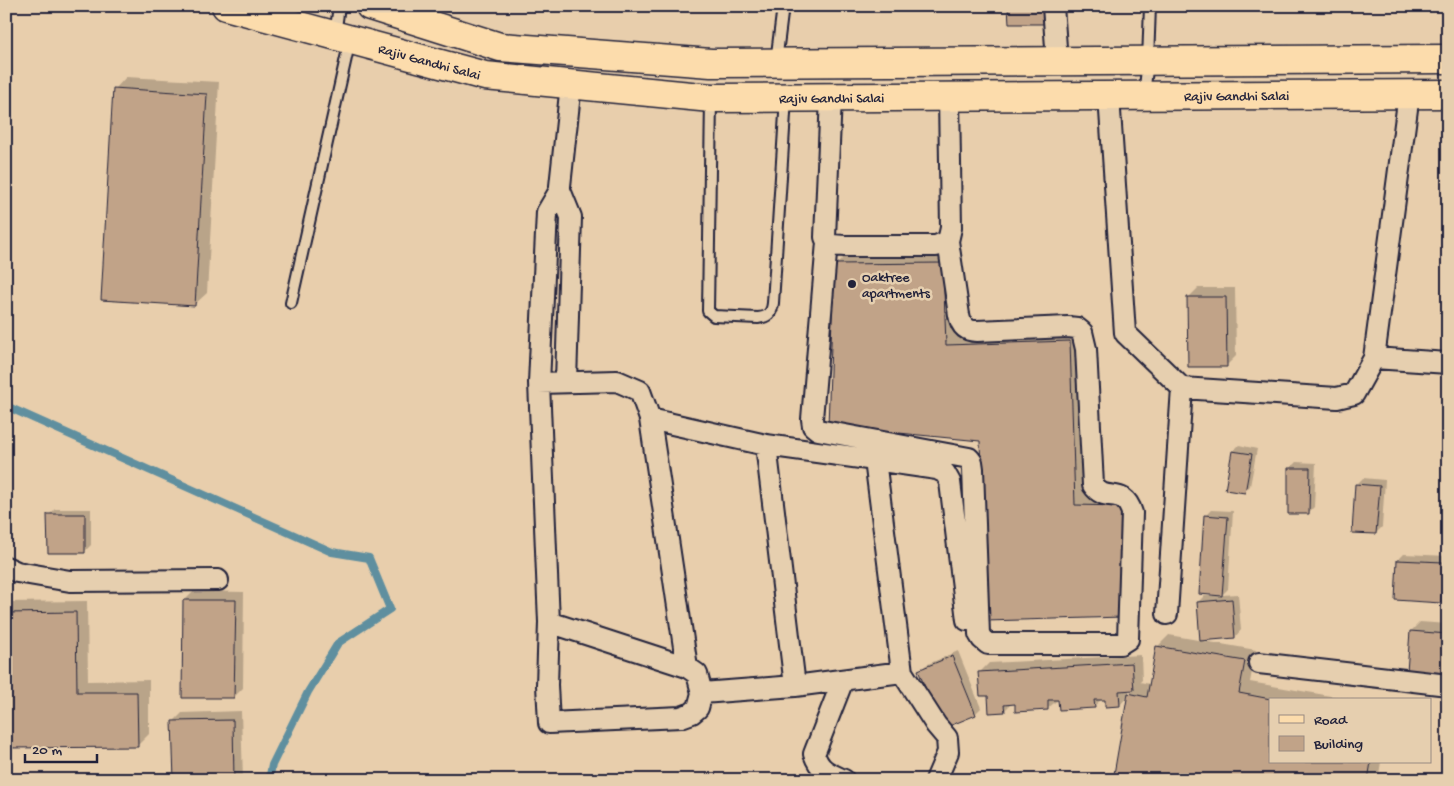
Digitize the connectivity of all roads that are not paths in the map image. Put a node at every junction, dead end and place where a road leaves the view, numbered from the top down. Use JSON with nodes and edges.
{"nodes":[{"id":1,"x":226,"y":6,"type":"edge"},
{"id":2,"x":339,"y":6,"type":"edge"},
{"id":3,"x":370,"y":6,"type":"edge"},
{"id":4,"x":783,"y":6,"type":"edge"},
{"id":5,"x":1053,"y":6,"type":"edge"},
{"id":6,"x":1150,"y":6,"type":"edge"},
{"id":7,"x":343,"y":37,"type":"junction"},
{"id":8,"x":1448,"y":58,"type":"edge"},
{"id":9,"x":1057,"y":61,"type":"junction"},
{"id":10,"x":1148,"y":61,"type":"junction"},
{"id":11,"x":776,"y":63,"type":"junction"},
{"id":12,"x":571,"y":84,"type":"junction"},
{"id":13,"x":1409,"y":94,"type":"junction"},
{"id":14,"x":1448,"y":94,"type":"edge"},
{"id":15,"x":949,"y":96,"type":"junction"},
{"id":16,"x":1109,"y":96,"type":"junction"},
{"id":17,"x":1144,"y":96,"type":"junction"},
{"id":18,"x":786,"y":97,"type":"junction"},
{"id":19,"x":831,"y":97,"type":"junction"},
{"id":20,"x":712,"y":98,"type":"junction"},
{"id":21,"x":560,"y":190,"type":"junction"},
{"id":22,"x":948,"y":241,"type":"junction"},
{"id":23,"x":827,"y":242,"type":"junction"},
{"id":24,"x":291,"y":303,"type":"dead end"},
{"id":25,"x":1374,"y":358,"type":"junction"},
{"id":26,"x":1448,"y":363,"type":"edge"},
{"id":27,"x":539,"y":382,"type":"junction"},
{"id":28,"x":566,"y":382,"type":"junction"},
{"id":29,"x":1182,"y":388,"type":"junction"},
{"id":30,"x":650,"y":419,"type":"junction"},
{"id":31,"x":766,"y":445,"type":"junction"},
{"id":32,"x":875,"y":460,"type":"junction"},
{"id":33,"x":6,"y":567,"type":"edge"},
{"id":34,"x":218,"y":580,"type":"dead end"},
{"id":35,"x":1167,"y":614,"type":"dead end"},
{"id":36,"x":549,"y":622,"type":"junction"},
{"id":37,"x":968,"y":632,"type":"dead end"},
{"id":38,"x":1259,"y":663,"type":"dead end"},
{"id":39,"x":687,"y":667,"type":"junction"},
{"id":40,"x":902,"y":672,"type":"junction"},
{"id":41,"x":842,"y":680,"type":"junction"},
{"id":42,"x":1448,"y":685,"type":"edge"},
{"id":43,"x":795,"y":686,"type":"junction"},
{"id":44,"x":702,"y":693,"type":"junction"},
{"id":45,"x":844,"y":780,"type":"edge"},
{"id":46,"x":936,"y":780,"type":"edge"}],
"edges":[{"from":1,"to":7,"type":"main road","name":"Rajiv Gandhi Salai"},
{"from":2,"to":7,"type":"lane"},
{"from":3,"to":11,"type":"main road"},
{"from":4,"to":11,"type":"lane"},
{"from":5,"to":9,"type":"street"},
{"from":6,"to":10,"type":"lane"},
{"from":7,"to":12,"type":"main road","name":"Rajiv Gandhi Salai"},
{"from":7,"to":24,"type":"lane"},
{"from":8,"to":10,"type":"main road"},
{"from":9,"to":10,"type":"main road"},
{"from":9,"to":11,"type":"main road"},
{"from":10,"to":17,"type":"lane"},
{"from":12,"to":20,"type":"main road","name":"Rajiv Gandhi Salai"},
{"from":12,"to":21,"type":"street"},
{"from":13,"to":14,"type":"main road","name":"Rajiv Gandhi Salai"},
{"from":13,"to":17,"type":"main road","name":"Rajiv Gandhi Salai"},
{"from":13,"to":25,"type":"street"},
{"from":15,"to":16,"type":"main road","name":"Rajiv Gandhi Salai"},
{"from":15,"to":19,"type":"main road","name":"Rajiv Gandhi Salai"},
{"from":15,"to":22,"type":"street"},
{"from":16,"to":17,"type":"main road","name":"Rajiv Gandhi Salai"},
{"from":16,"to":29,"type":"street"},
{"from":18,"to":19,"type":"main road","name":"Rajiv Gandhi Salai"},
{"from":18,"to":20,"type":"main road","name":"Rajiv Gandhi Salai"},
{"from":18,"to":20,"type":"lane"},
{"from":19,"to":23,"type":"street"},
{"from":21,"to":27,"type":"street"},
{"from":21,"to":28,"type":"street"},
{"from":22,"to":23,"type":"street"},
{"from":22,"to":23,"type":"street"},
{"from":25,"to":26,"type":"street"},
{"from":25,"to":29,"type":"street"},
{"from":27,"to":28,"type":"street"},
{"from":27,"to":36,"type":"street"},
{"from":28,"to":30,"type":"street"},
{"from":29,"to":35,"type":"street"},
{"from":30,"to":31,"type":"street"},
{"from":30,"to":39,"type":"street"},
{"from":31,"to":32,"type":"street"},
{"from":31,"to":43,"type":"street"},
{"from":32,"to":37,"type":"street"},
{"from":32,"to":40,"type":"street"},
{"from":33,"to":34,"type":"street"},
{"from":36,"to":39,"type":"street"},
{"from":36,"to":44,"type":"street"},
{"from":38,"to":42,"type":"street"},
{"from":39,"to":44,"type":"street"},
{"from":40,"to":41,"type":"street"},
{"from":40,"to":46,"type":"street"},
{"from":41,"to":43,"type":"street"},
{"from":41,"to":45,"type":"street"},
{"from":43,"to":44,"type":"street"}]}
